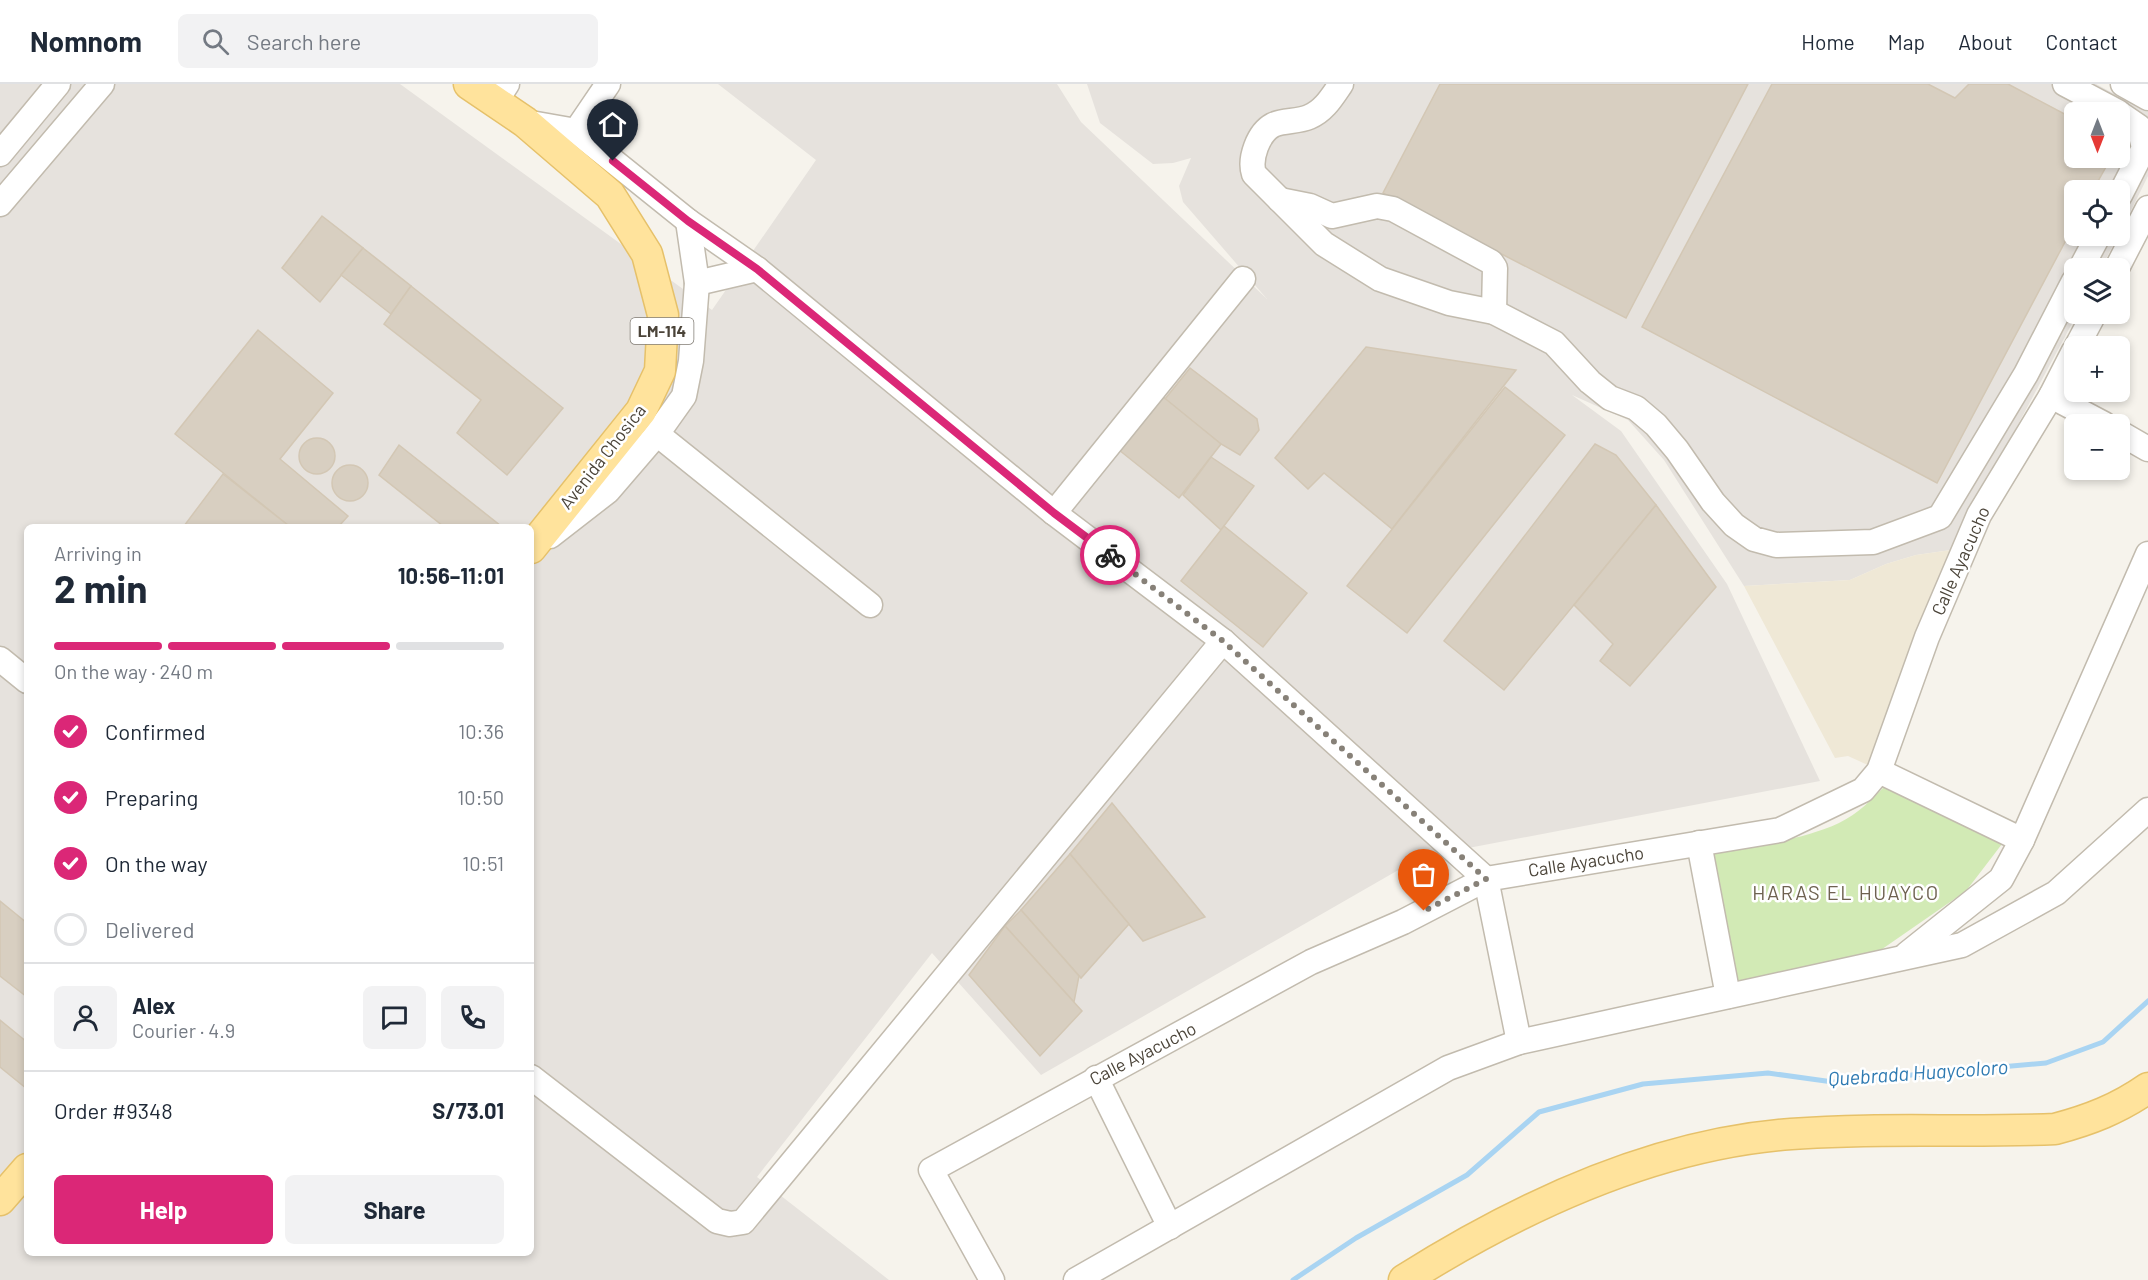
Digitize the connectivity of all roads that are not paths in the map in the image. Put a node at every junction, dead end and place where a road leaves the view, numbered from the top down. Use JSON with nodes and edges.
{"nodes":[{"id":1,"x":58,"y":84,"type":"edge"},
{"id":2,"x":102,"y":84,"type":"edge"},
{"id":3,"x":608,"y":84,"type":"edge"},
{"id":4,"x":1341,"y":84,"type":"edge"},
{"id":5,"x":2065,"y":84,"type":"edge"},
{"id":6,"x":2123,"y":84,"type":"edge"},
{"id":7,"x":484,"y":88,"type":"edge"},
{"id":8,"x":2148,"y":98,"type":"edge"},
{"id":9,"x":2099,"y":102,"type":"edge"},
{"id":10,"x":2130,"y":121,"type":"edge"},
{"id":11,"x":525,"y":122,"type":"junction"},
{"id":12,"x":576,"y":131,"type":"junction"},
{"id":13,"x":0,"y":154,"type":"edge"},
{"id":14,"x":2128,"y":180,"type":"edge"},
{"id":15,"x":1280,"y":200,"type":"junction"},
{"id":16,"x":0,"y":204,"type":"edge"},
{"id":17,"x":2148,"y":208,"type":"edge"},
{"id":18,"x":1339,"y":214,"type":"junction"},
{"id":19,"x":688,"y":221,"type":"junction"},
{"id":20,"x":1324,"y":244,"type":"junction"},
{"id":21,"x":2122,"y":258,"type":"edge"},
{"id":22,"x":757,"y":269,"type":"junction"},
{"id":23,"x":1243,"y":279,"type":"dead end"},
{"id":24,"x":697,"y":283,"type":"junction"},
{"id":25,"x":2064,"y":300,"type":"edge"},
{"id":26,"x":1494,"y":312,"type":"junction"},
{"id":27,"x":2064,"y":371,"type":"edge"},
{"id":28,"x":2051,"y":396,"type":"junction"},
{"id":29,"x":2085,"y":414,"type":"edge"},
{"id":30,"x":657,"y":434,"type":"junction"},
{"id":31,"x":2130,"y":439,"type":"edge"},
{"id":32,"x":2148,"y":449,"type":"edge"},
{"id":33,"x":1054,"y":513,"type":"junction"},
{"id":34,"x":534,"y":546,"type":"edge"},
{"id":35,"x":534,"y":548,"type":"edge"},
{"id":36,"x":2148,"y":554,"type":"edge"},
{"id":37,"x":870,"y":605,"type":"dead end"},
{"id":38,"x":1223,"y":641,"type":"junction"},
{"id":39,"x":0,"y":659,"type":"edge"},
{"id":40,"x":24,"y":679,"type":"edge"},
{"id":41,"x":1879,"y":771,"type":"junction"},
{"id":42,"x":2148,"y":810,"type":"edge"},
{"id":43,"x":2022,"y":840,"type":"junction"},
{"id":44,"x":1699,"y":843,"type":"junction"},
{"id":45,"x":1486,"y":879,"type":"junction"},
{"id":46,"x":1902,"y":958,"type":"junction"},
{"id":47,"x":1728,"y":996,"type":"junction"},
{"id":48,"x":1519,"y":1042,"type":"junction"},
{"id":49,"x":1096,"y":1078,"type":"junction"},
{"id":50,"x":534,"y":1079,"type":"edge"},
{"id":51,"x":2148,"y":1088,"type":"edge"},
{"id":52,"x":24,"y":1172,"type":"edge"},
{"id":53,"x":0,"y":1200,"type":"edge"},
{"id":54,"x":1170,"y":1227,"type":"junction"},
{"id":55,"x":992,"y":1280,"type":"edge"},
{"id":56,"x":1076,"y":1280,"type":"edge"},
{"id":57,"x":1404,"y":1280,"type":"edge"}],
"edges":[{"from":1,"to":13,"type":"street"},
{"from":2,"to":16,"type":"street"},
{"from":3,"to":12,"type":"street"},
{"from":4,"to":15,"type":"street"},
{"from":5,"to":9,"type":"street"},
{"from":6,"to":8,"type":"street"},
{"from":7,"to":11,"type":"main road","number":"LM-114"},
{"from":10,"to":14,"type":"street"},
{"from":11,"to":12,"type":"street"},
{"from":11,"to":34,"type":"main road","name":"Avenida Chosica","number":"LM-114"},
{"from":12,"to":19,"type":"street"},
{"from":15,"to":18,"type":"street"},
{"from":15,"to":20,"type":"street"},
{"from":17,"to":21,"type":"street"},
{"from":18,"to":20,"type":"street"},
{"from":18,"to":26,"type":"street"},
{"from":19,"to":22,"type":"street"},
{"from":19,"to":24,"type":"street"},
{"from":20,"to":26,"type":"street"},
{"from":22,"to":24,"type":"street"},
{"from":22,"to":33,"type":"street"},
{"from":23,"to":33,"type":"street"},
{"from":24,"to":30,"type":"street"},
{"from":25,"to":26,"type":"street"},
{"from":27,"to":28,"type":"street","name":"Calle Ayacucho"},
{"from":28,"to":29,"type":"street"},
{"from":28,"to":41,"type":"street","name":"Calle Ayacucho"},
{"from":30,"to":35,"type":"street"},
{"from":30,"to":37,"type":"street"},
{"from":31,"to":32,"type":"street"},
{"from":33,"to":38,"type":"street"},
{"from":36,"to":43,"type":"street"},
{"from":38,"to":45,"type":"street"},
{"from":38,"to":50,"type":"street"},
{"from":39,"to":40,"type":"street"},
{"from":41,"to":43,"type":"street"},
{"from":41,"to":44,"type":"street","name":"Calle Ayacucho"},
{"from":42,"to":46,"type":"street"},
{"from":43,"to":46,"type":"street"},
{"from":44,"to":45,"type":"street","name":"Calle Ayacucho"},
{"from":44,"to":47,"type":"street"},
{"from":45,"to":48,"type":"street"},
{"from":45,"to":49,"type":"street","name":"Calle Ayacucho"},
{"from":46,"to":47,"type":"street"},
{"from":47,"to":48,"type":"street"},
{"from":48,"to":54,"type":"street"},
{"from":49,"to":54,"type":"street"},
{"from":49,"to":55,"type":"street","name":"Calle Ayacucho"},
{"from":51,"to":57,"type":"main road"},
{"from":52,"to":53,"type":"main road"},
{"from":54,"to":56,"type":"street"}]}
